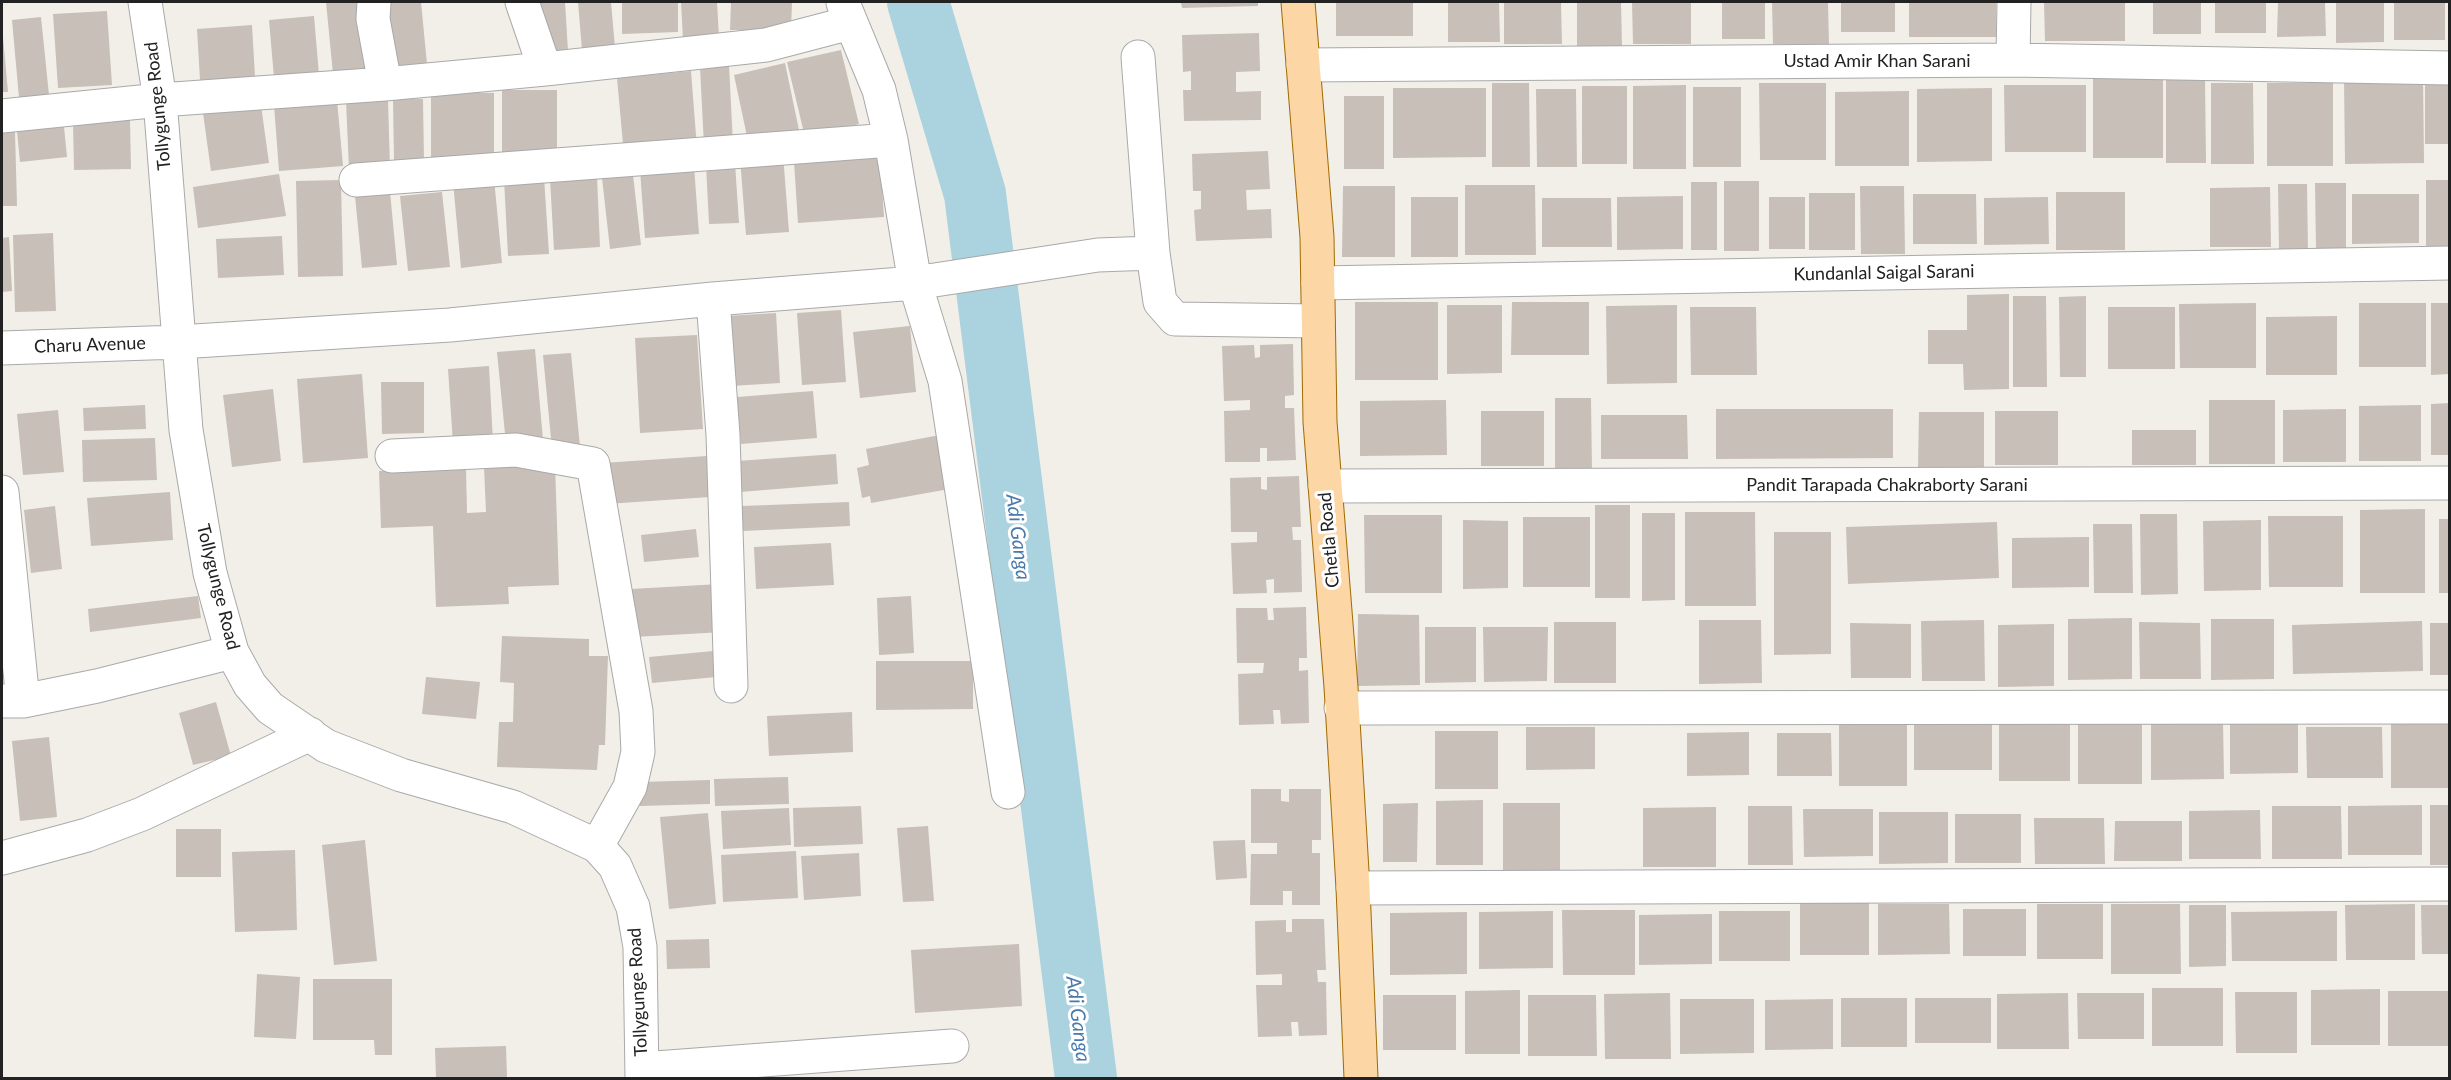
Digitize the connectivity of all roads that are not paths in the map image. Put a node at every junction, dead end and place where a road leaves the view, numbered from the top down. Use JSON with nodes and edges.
{"nodes":[{"id":1,"x":145,"y":2,"type":"edge"},
{"id":2,"x":374,"y":2,"type":"edge"},
{"id":3,"x":522,"y":2,"type":"edge"},
{"id":4,"x":1298,"y":2,"type":"edge"},
{"id":5,"x":2014,"y":2,"type":"edge"},
{"id":6,"x":846,"y":12,"type":"edge"},
{"id":7,"x":1138,"y":57,"type":"dead end"},
{"id":8,"x":2013,"y":60,"type":"junction"},
{"id":9,"x":1304,"y":65,"type":"junction"},
{"id":10,"x":2450,"y":68,"type":"edge"},
{"id":11,"x":545,"y":69,"type":"junction"},
{"id":12,"x":385,"y":84,"type":"junction"},
{"id":13,"x":160,"y":100,"type":"junction"},
{"id":14,"x":2,"y":116,"type":"edge"},
{"id":15,"x":891,"y":140,"type":"junction"},
{"id":16,"x":356,"y":180,"type":"dead end"},
{"id":17,"x":1153,"y":253,"type":"junction"},
{"id":18,"x":2450,"y":263,"type":"edge"},
{"id":19,"x":922,"y":282,"type":"junction"},
{"id":20,"x":1318,"y":283,"type":"junction"},
{"id":21,"x":713,"y":299,"type":"junction"},
{"id":22,"x":1318,"y":321,"type":"junction"},
{"id":23,"x":179,"y":342,"type":"junction"},
{"id":24,"x":2,"y":348,"type":"edge"},
{"id":25,"x":392,"y":456,"type":"dead end"},
{"id":26,"x":2450,"y":483,"type":"edge"},
{"id":27,"x":1324,"y":486,"type":"junction"},
{"id":28,"x":2,"y":492,"type":"edge"},
{"id":29,"x":232,"y":651,"type":"junction"},
{"id":30,"x":731,"y":686,"type":"dead end"},
{"id":31,"x":12,"y":701,"type":"edge"},
{"id":32,"x":2450,"y":707,"type":"edge"},
{"id":33,"x":1341,"y":708,"type":"junction"},
{"id":34,"x":310,"y":734,"type":"junction"},
{"id":35,"x":1008,"y":792,"type":"dead end"},
{"id":36,"x":597,"y":846,"type":"junction"},
{"id":37,"x":2,"y":858,"type":"edge"},
{"id":38,"x":2450,"y":884,"type":"edge"},
{"id":39,"x":1353,"y":888,"type":"junction"},
{"id":40,"x":952,"y":1046,"type":"dead end"},
{"id":41,"x":642,"y":1074,"type":"edge"},
{"id":42,"x":1361,"y":1078,"type":"edge"}],
"edges":[{"from":1,"to":13,"type":"street","name":"Tollygunge Road"},
{"from":2,"to":12,"type":"street"},
{"from":3,"to":11,"type":"street"},
{"from":4,"to":9,"type":"main road","name":"Chetla Road"},
{"from":5,"to":8,"type":"street"},
{"from":6,"to":11,"type":"street"},
{"from":6,"to":15,"type":"street"},
{"from":7,"to":17,"type":"street"},
{"from":8,"to":9,"type":"street","name":"Ustad Amir Khan Sarani"},
{"from":8,"to":10,"type":"street","name":"Ustad Amir Khan Sarani"},
{"from":9,"to":20,"type":"main road","name":"Chetla Road"},
{"from":11,"to":12,"type":"street"},
{"from":12,"to":13,"type":"street"},
{"from":13,"to":14,"type":"street"},
{"from":13,"to":23,"type":"street","name":"Tollygunge Road"},
{"from":15,"to":16,"type":"street"},
{"from":15,"to":19,"type":"street"},
{"from":17,"to":19,"type":"street","name":"Charu Avenue"},
{"from":17,"to":22,"type":"street"},
{"from":18,"to":20,"type":"street","name":"Kundanlal Saigal Sarani"},
{"from":19,"to":21,"type":"street","name":"Charu Avenue"},
{"from":19,"to":35,"type":"street"},
{"from":20,"to":22,"type":"main road","name":"Chetla Road"},
{"from":21,"to":23,"type":"street","name":"Charu Avenue"},
{"from":21,"to":30,"type":"street"},
{"from":22,"to":27,"type":"main road","name":"Chetla Road"},
{"from":23,"to":24,"type":"street","name":"Charu Avenue"},
{"from":23,"to":29,"type":"street","name":"Tollygunge Road"},
{"from":25,"to":36,"type":"street"},
{"from":26,"to":27,"type":"street","name":"Pandit Tarapada Chakraborty Sarani"},
{"from":27,"to":33,"type":"main road","name":"Chetla Road"},
{"from":28,"to":31,"type":"street"},
{"from":29,"to":31,"type":"street"},
{"from":29,"to":34,"type":"street","name":"Tollygunge Road"},
{"from":32,"to":33,"type":"street"},
{"from":33,"to":39,"type":"main road","name":"Chetla Road"},
{"from":34,"to":36,"type":"street","name":"Tollygunge Road"},
{"from":34,"to":37,"type":"street"},
{"from":36,"to":41,"type":"street","name":"Tollygunge Road"},
{"from":38,"to":39,"type":"street"},
{"from":39,"to":42,"type":"main road","name":"Chetla Road"},
{"from":40,"to":41,"type":"street"}]}
